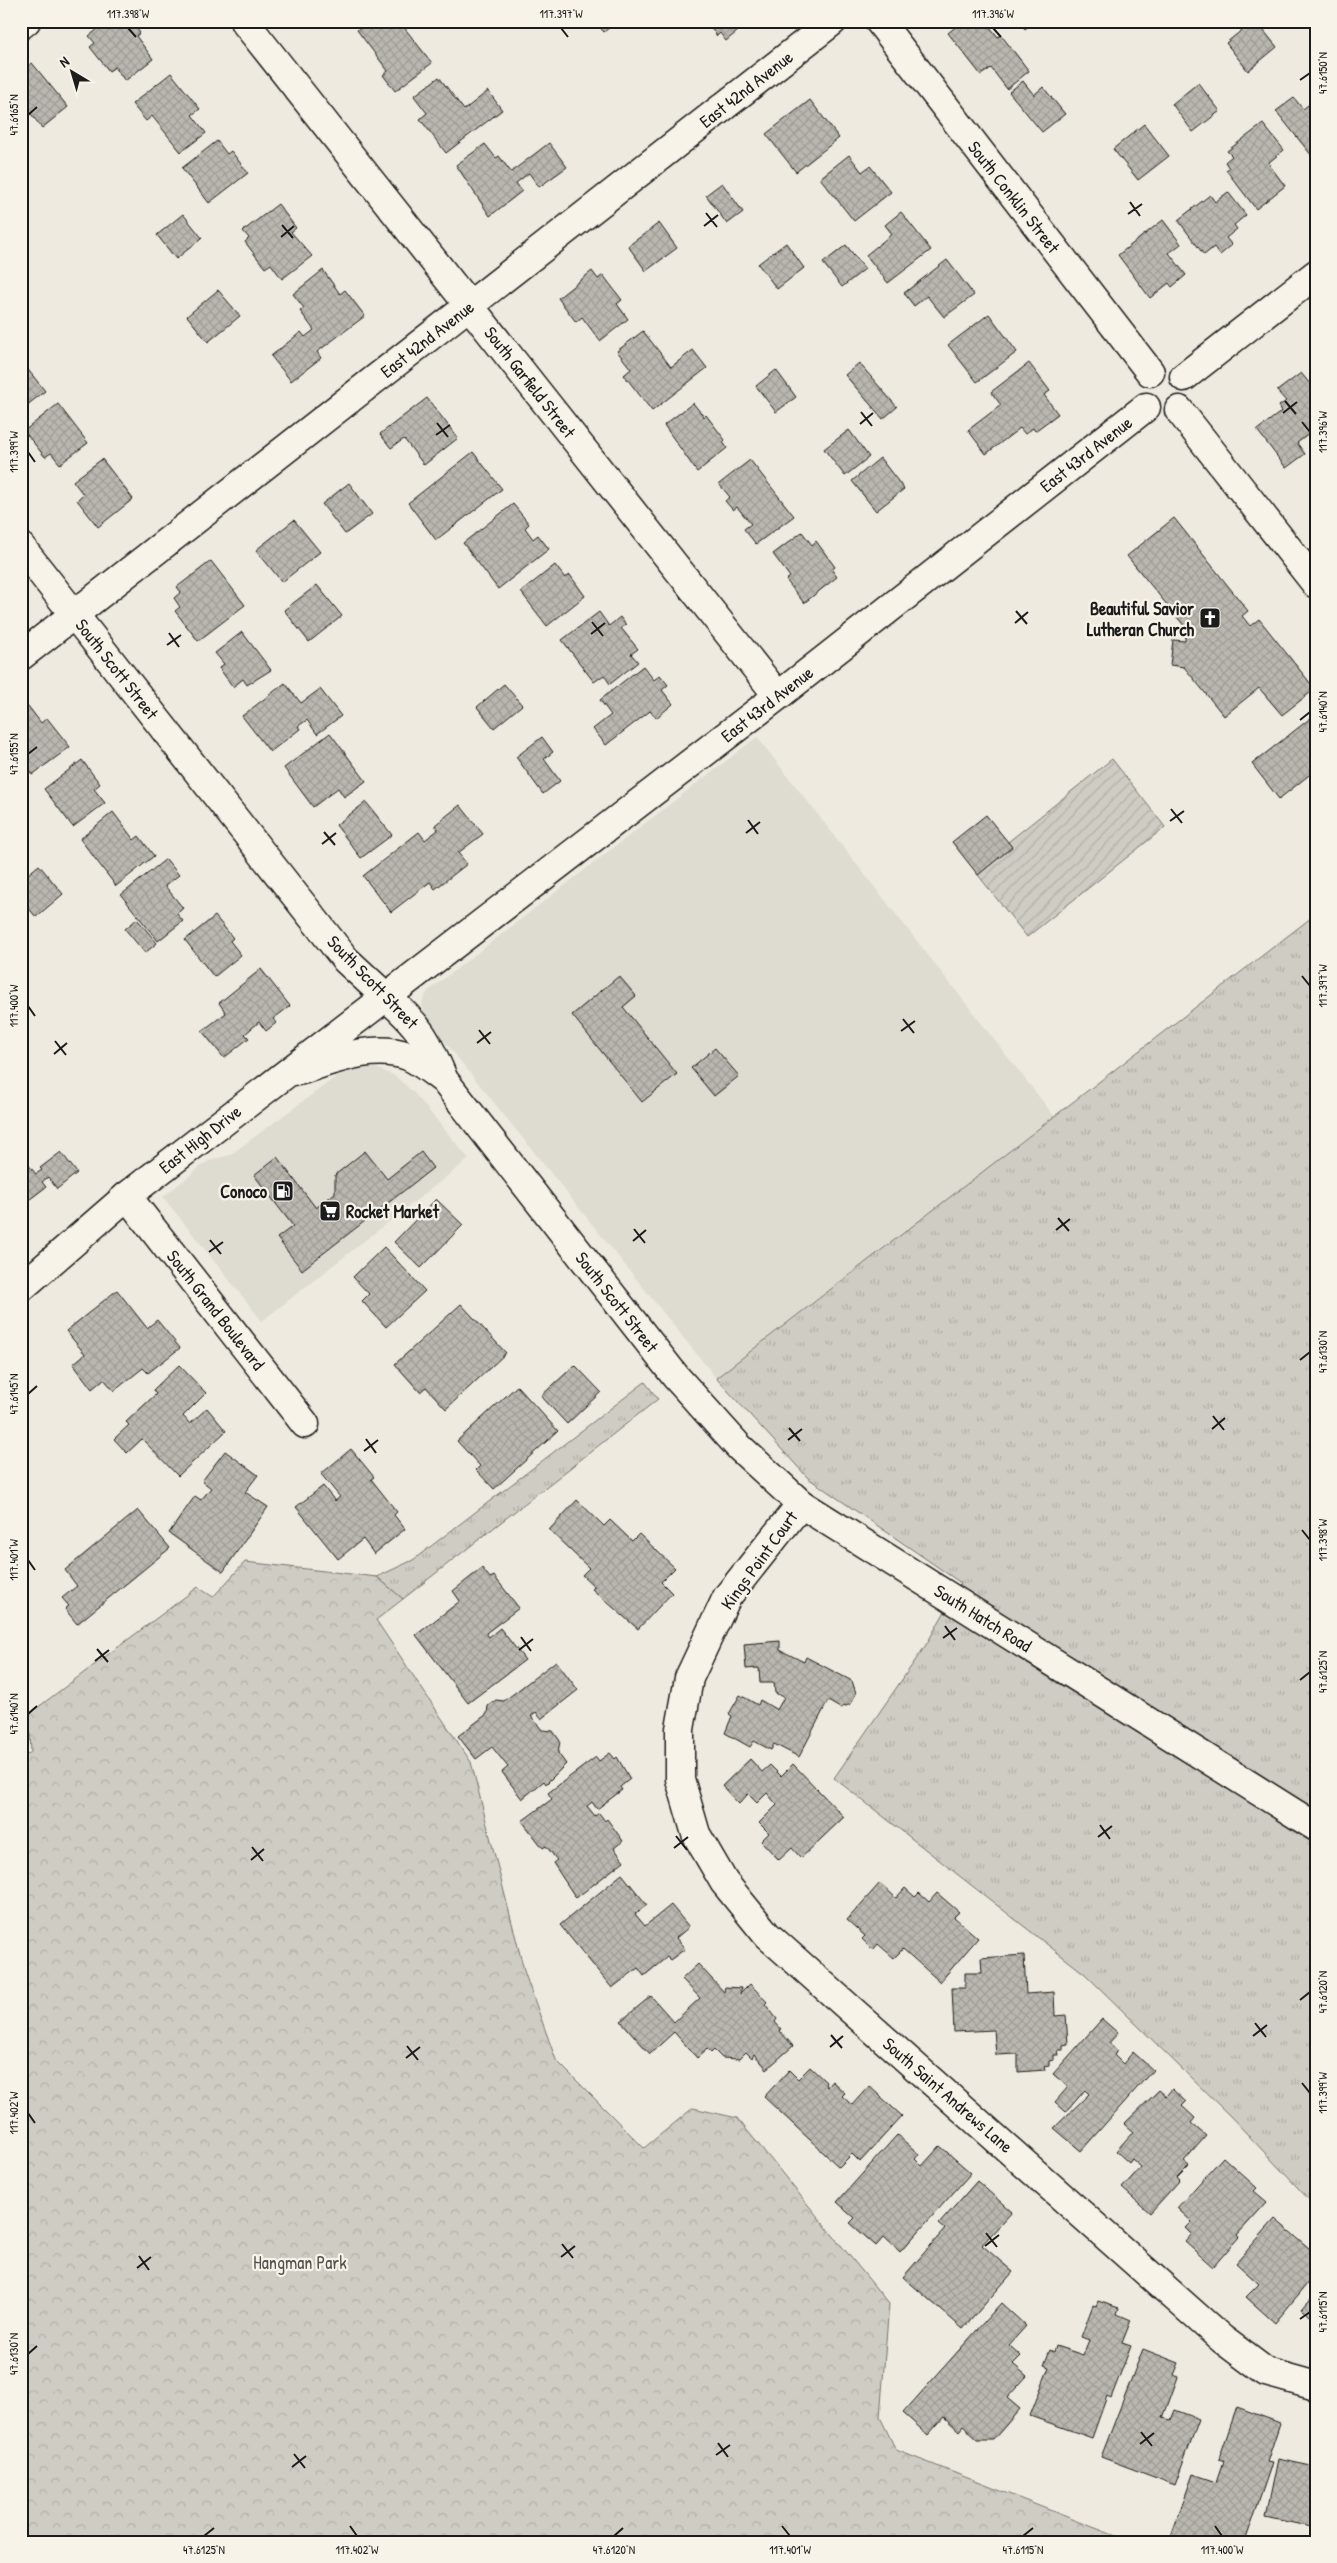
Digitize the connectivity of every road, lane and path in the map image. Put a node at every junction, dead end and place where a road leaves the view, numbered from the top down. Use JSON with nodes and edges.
{"nodes":[{"id":1,"x":26,"y":21,"type":"edge"},
{"id":2,"x":244,"y":21,"type":"edge"},
{"id":3,"x":833,"y":21,"type":"edge"},
{"id":4,"x":879,"y":21,"type":"edge"},
{"id":5,"x":21,"y":25,"type":"edge"},
{"id":6,"x":1316,"y":274,"type":"edge"},
{"id":7,"x":470,"y":305,"type":"junction"},
{"id":8,"x":1150,"y":372,"type":"junction"},
{"id":9,"x":1184,"y":377,"type":"junction"},
{"id":10,"x":1146,"y":407,"type":"junction"},
{"id":11,"x":1179,"y":410,"type":"junction"},
{"id":12,"x":21,"y":548,"type":"edge"},
{"id":13,"x":1316,"y":584,"type":"edge"},
{"id":14,"x":74,"y":614,"type":"junction"},
{"id":15,"x":21,"y":656,"type":"edge"},
{"id":16,"x":778,"y":696,"type":"junction"},
{"id":17,"x":386,"y":997,"type":"junction"},
{"id":18,"x":281,"y":1076,"type":"junction"},
{"id":19,"x":444,"y":1080,"type":"junction"},
{"id":20,"x":127,"y":1196,"type":"junction"},
{"id":21,"x":21,"y":1288,"type":"edge"},
{"id":22,"x":676,"y":1377,"type":"joint"},
{"id":23,"x":305,"y":1424,"type":"dead end"},
{"id":24,"x":801,"y":1504,"type":"junction"},
{"id":25,"x":680,"y":1729,"type":"joint"},
{"id":26,"x":1316,"y":1827,"type":"edge"},
{"id":27,"x":1316,"y":2386,"type":"edge"}],
"edges":[{"from":1,"to":5,"type":"street"},
{"from":2,"to":7,"type":"street","name":"South Garfield Street"},
{"from":3,"to":7,"type":"street","name":"East 42nd Avenue"},
{"from":4,"to":8,"type":"street","name":"South Conklin Street"},
{"from":6,"to":9,"type":"street"},
{"from":7,"to":14,"type":"street","name":"East 42nd Avenue"},
{"from":7,"to":16,"type":"street","name":"South Garfield Street"},
{"from":8,"to":9,"type":"street"},
{"from":8,"to":10,"type":"street"},
{"from":9,"to":11,"type":"street"},
{"from":10,"to":11,"type":"street"},
{"from":10,"to":16,"type":"street","name":"East 43rd Avenue"},
{"from":11,"to":13,"type":"street"},
{"from":12,"to":14,"type":"street","name":"South Scott Street"},
{"from":14,"to":15,"type":"street","name":"East 42nd Avenue"},
{"from":14,"to":17,"type":"street","name":"South Scott Street"},
{"from":16,"to":17,"type":"street","name":"East 43rd Avenue"},
{"from":17,"to":18,"type":"street","name":"East High Drive"},
{"from":17,"to":19,"type":"street","name":"South Scott Street"},
{"from":18,"to":19,"type":"street"},
{"from":18,"to":20,"type":"street","name":"East High Drive"},
{"from":19,"to":22,"type":"street","name":"South Scott Street"},
{"from":20,"to":21,"type":"street","name":"East High Drive"},
{"from":20,"to":23,"type":"street","name":"South Grand Boulevard"},
{"from":22,"to":24,"type":"street","name":"South Hatch Road"},
{"from":24,"to":25,"type":"street","name":"Kings Point Court"},
{"from":24,"to":26,"type":"street","name":"South Hatch Road"},
{"from":25,"to":27,"type":"street","name":"South Saint Andrews Lane"}]}
